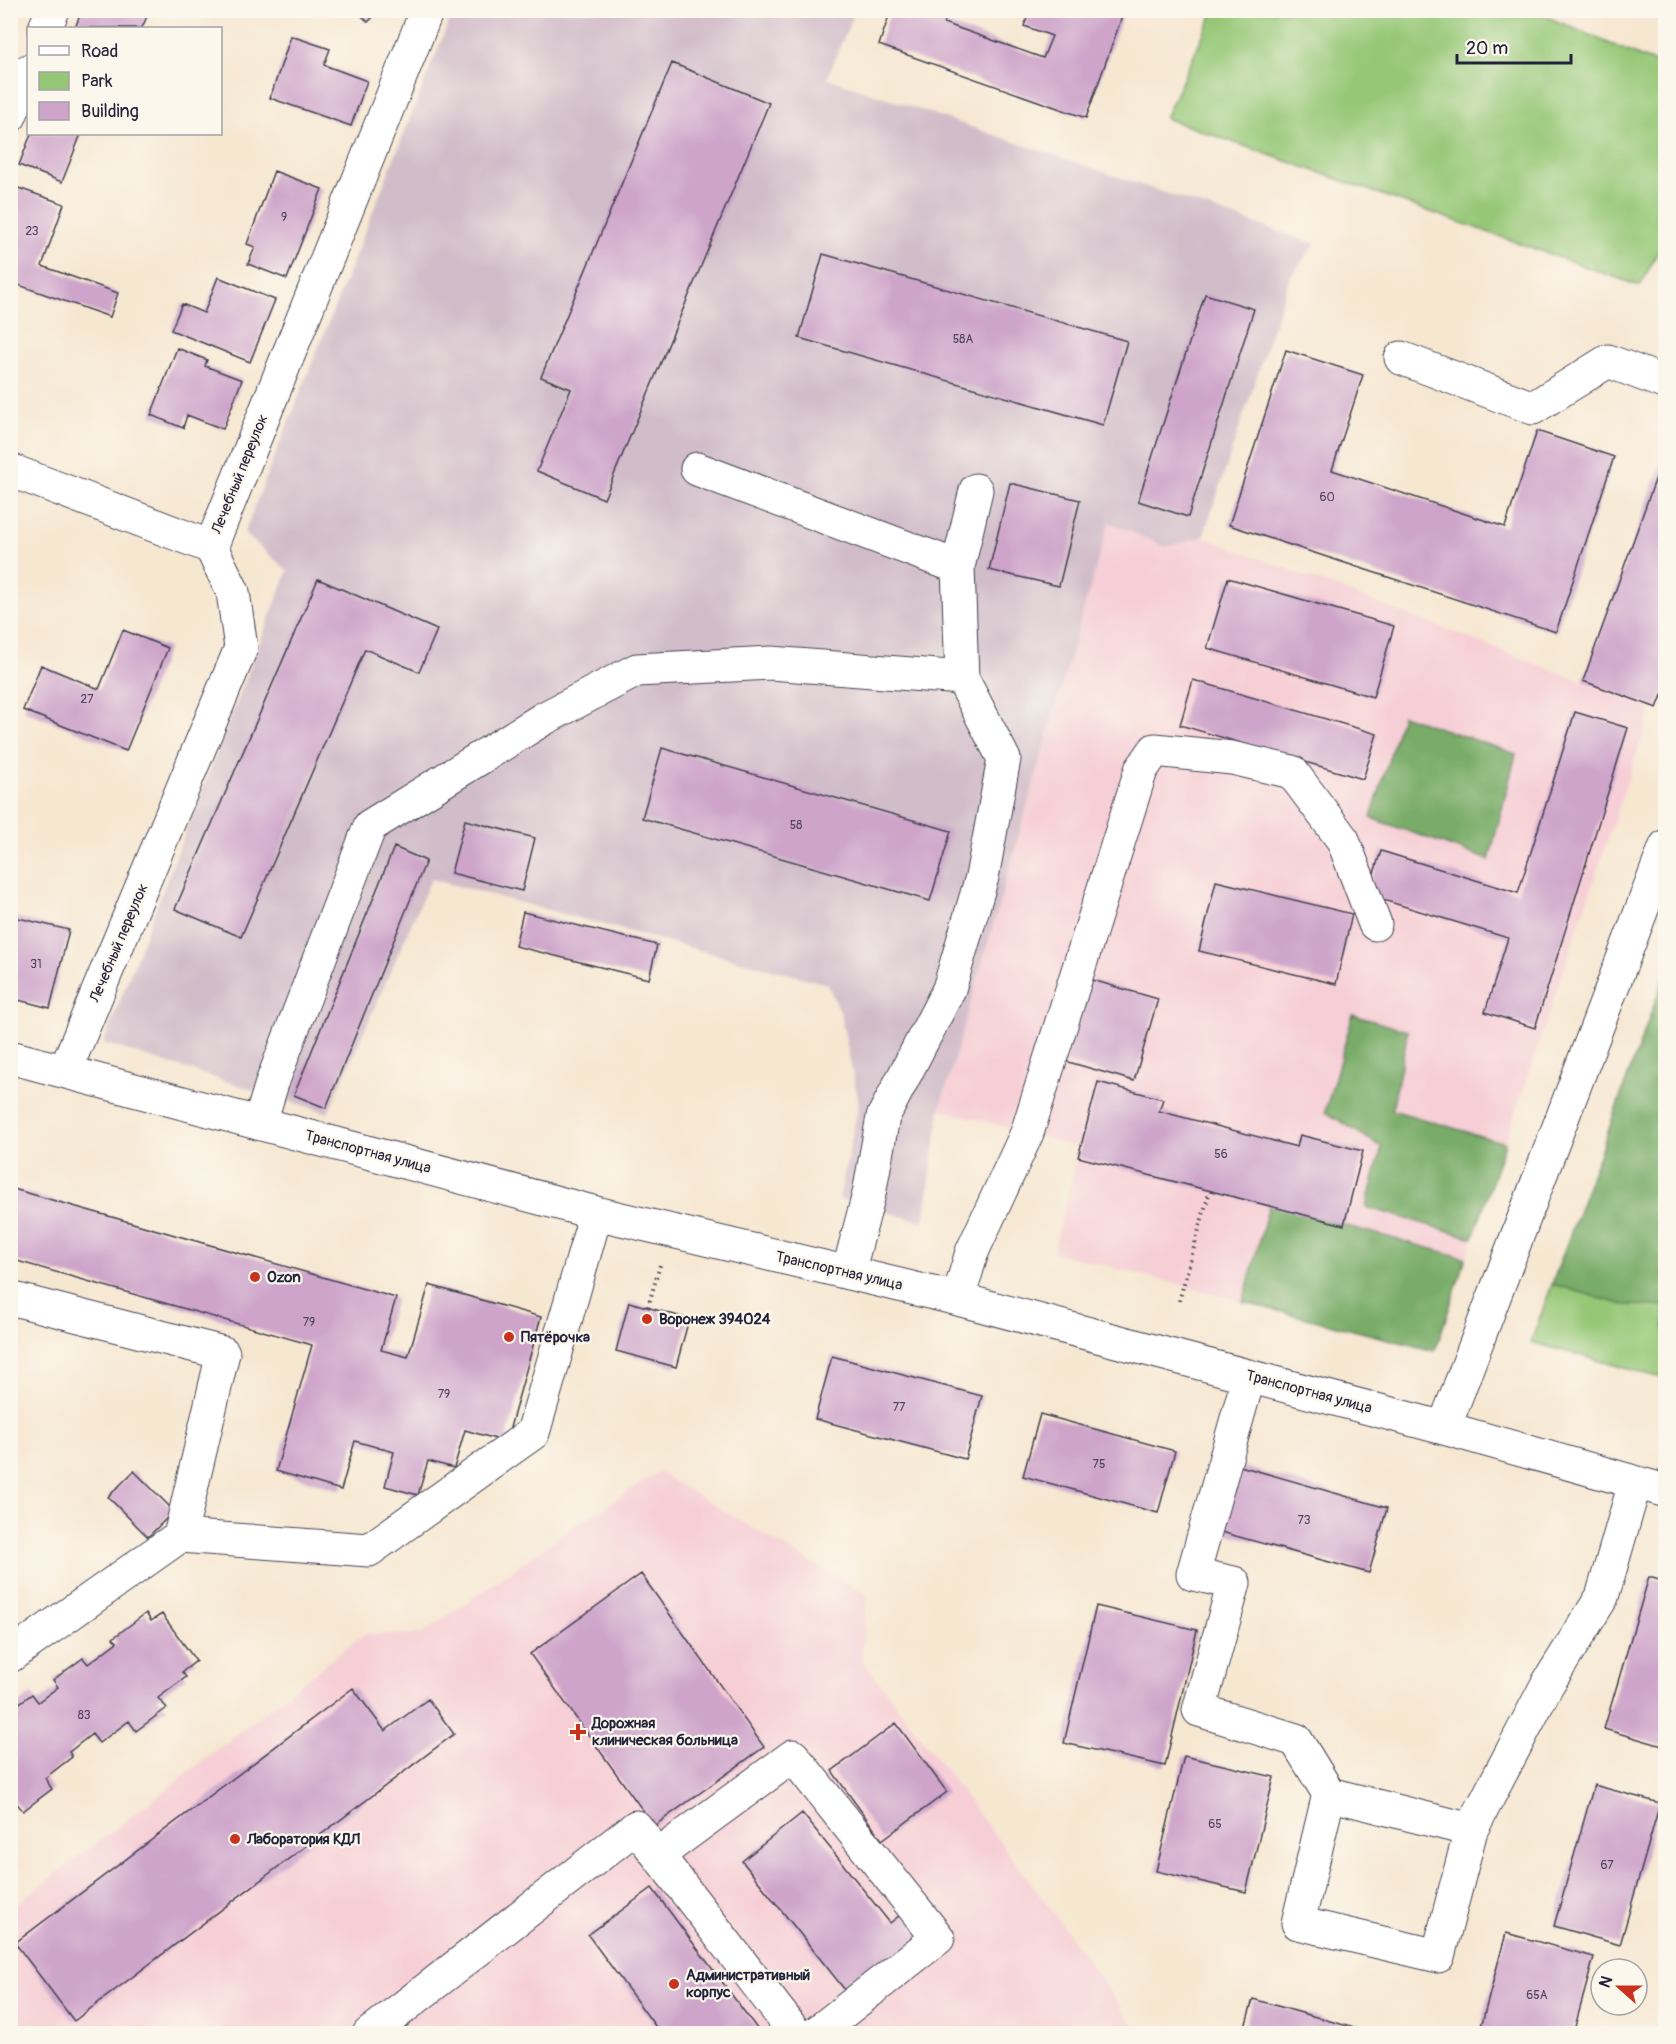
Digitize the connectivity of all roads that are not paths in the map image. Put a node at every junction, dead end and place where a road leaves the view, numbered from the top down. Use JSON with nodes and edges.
{"nodes":[{"id":1,"x":53,"y":10,"type":"edge"},
{"id":2,"x":427,"y":10,"type":"edge"},
{"id":3,"x":45,"y":27,"type":"edge"},
{"id":4,"x":27,"y":74,"type":"edge"},
{"id":5,"x":10,"y":116,"type":"edge"},
{"id":6,"x":1401,"y":358,"type":"dead end"},
{"id":7,"x":1665,"y":383,"type":"edge"},
{"id":8,"x":10,"y":470,"type":"edge"},
{"id":9,"x":697,"y":470,"type":"dead end"},
{"id":10,"x":976,"y":490,"type":"dead end"},
{"id":11,"x":211,"y":547,"type":"junction"},
{"id":12,"x":958,"y":567,"type":"junction"},
{"id":13,"x":962,"y":678,"type":"junction"},
{"id":14,"x":1665,"y":846,"type":"edge"},
{"id":15,"x":1375,"y":924,"type":"dead end"},
{"id":16,"x":12,"y":1062,"type":"edge"},
{"id":17,"x":65,"y":1071,"type":"junction"},
{"id":18,"x":260,"y":1123,"type":"junction"},
{"id":19,"x":596,"y":1213,"type":"junction"},
{"id":20,"x":848,"y":1273,"type":"junction"},
{"id":21,"x":10,"y":1298,"type":"edge"},
{"id":22,"x":958,"y":1299,"type":"junction"},
{"id":23,"x":1249,"y":1376,"type":"junction"},
{"id":24,"x":1444,"y":1428,"type":"junction"},
{"id":25,"x":1650,"y":1487,"type":"edge"},
{"id":26,"x":180,"y":1536,"type":"junction"},
{"id":27,"x":10,"y":1656,"type":"edge"},
{"id":28,"x":1329,"y":1794,"type":"junction"},
{"id":29,"x":1471,"y":1830,"type":"junction"},
{"id":30,"x":658,"y":1855,"type":"junction"},
{"id":31,"x":369,"y":2034,"type":"edge"},
{"id":32,"x":796,"y":2034,"type":"edge"},
{"id":33,"x":815,"y":2034,"type":"edge"}],
"edges":[{"from":1,"to":3,"type":"street"},
{"from":2,"to":11,"type":"street","name":"Лечебный переулок"},
{"from":4,"to":5,"type":"street"},
{"from":6,"to":7,"type":"street"},
{"from":8,"to":11,"type":"street"},
{"from":9,"to":12,"type":"street"},
{"from":10,"to":12,"type":"street"},
{"from":11,"to":17,"type":"street","name":"Лечебный переулок"},
{"from":12,"to":13,"type":"street"},
{"from":13,"to":18,"type":"street"},
{"from":13,"to":20,"type":"street"},
{"from":14,"to":24,"type":"street"},
{"from":15,"to":22,"type":"street"},
{"from":16,"to":17,"type":"street","name":"Транспортная улица"},
{"from":17,"to":18,"type":"street","name":"Транспортная улица"},
{"from":18,"to":19,"type":"street","name":"Транспортная улица"},
{"from":19,"to":20,"type":"street","name":"Транспортная улица"},
{"from":19,"to":26,"type":"street"},
{"from":20,"to":22,"type":"street","name":"Транспортная улица"},
{"from":21,"to":26,"type":"street"},
{"from":22,"to":23,"type":"street","name":"Транспортная улица"},
{"from":23,"to":24,"type":"street","name":"Транспортная улица"},
{"from":23,"to":28,"type":"street"},
{"from":24,"to":25,"type":"street","name":"Транспортная улица"},
{"from":25,"to":29,"type":"street"},
{"from":26,"to":27,"type":"street"},
{"from":28,"to":29,"type":"street"},
{"from":28,"to":29,"type":"street"},
{"from":30,"to":31,"type":"street"},
{"from":30,"to":32,"type":"street"},
{"from":30,"to":33,"type":"street"}]}
